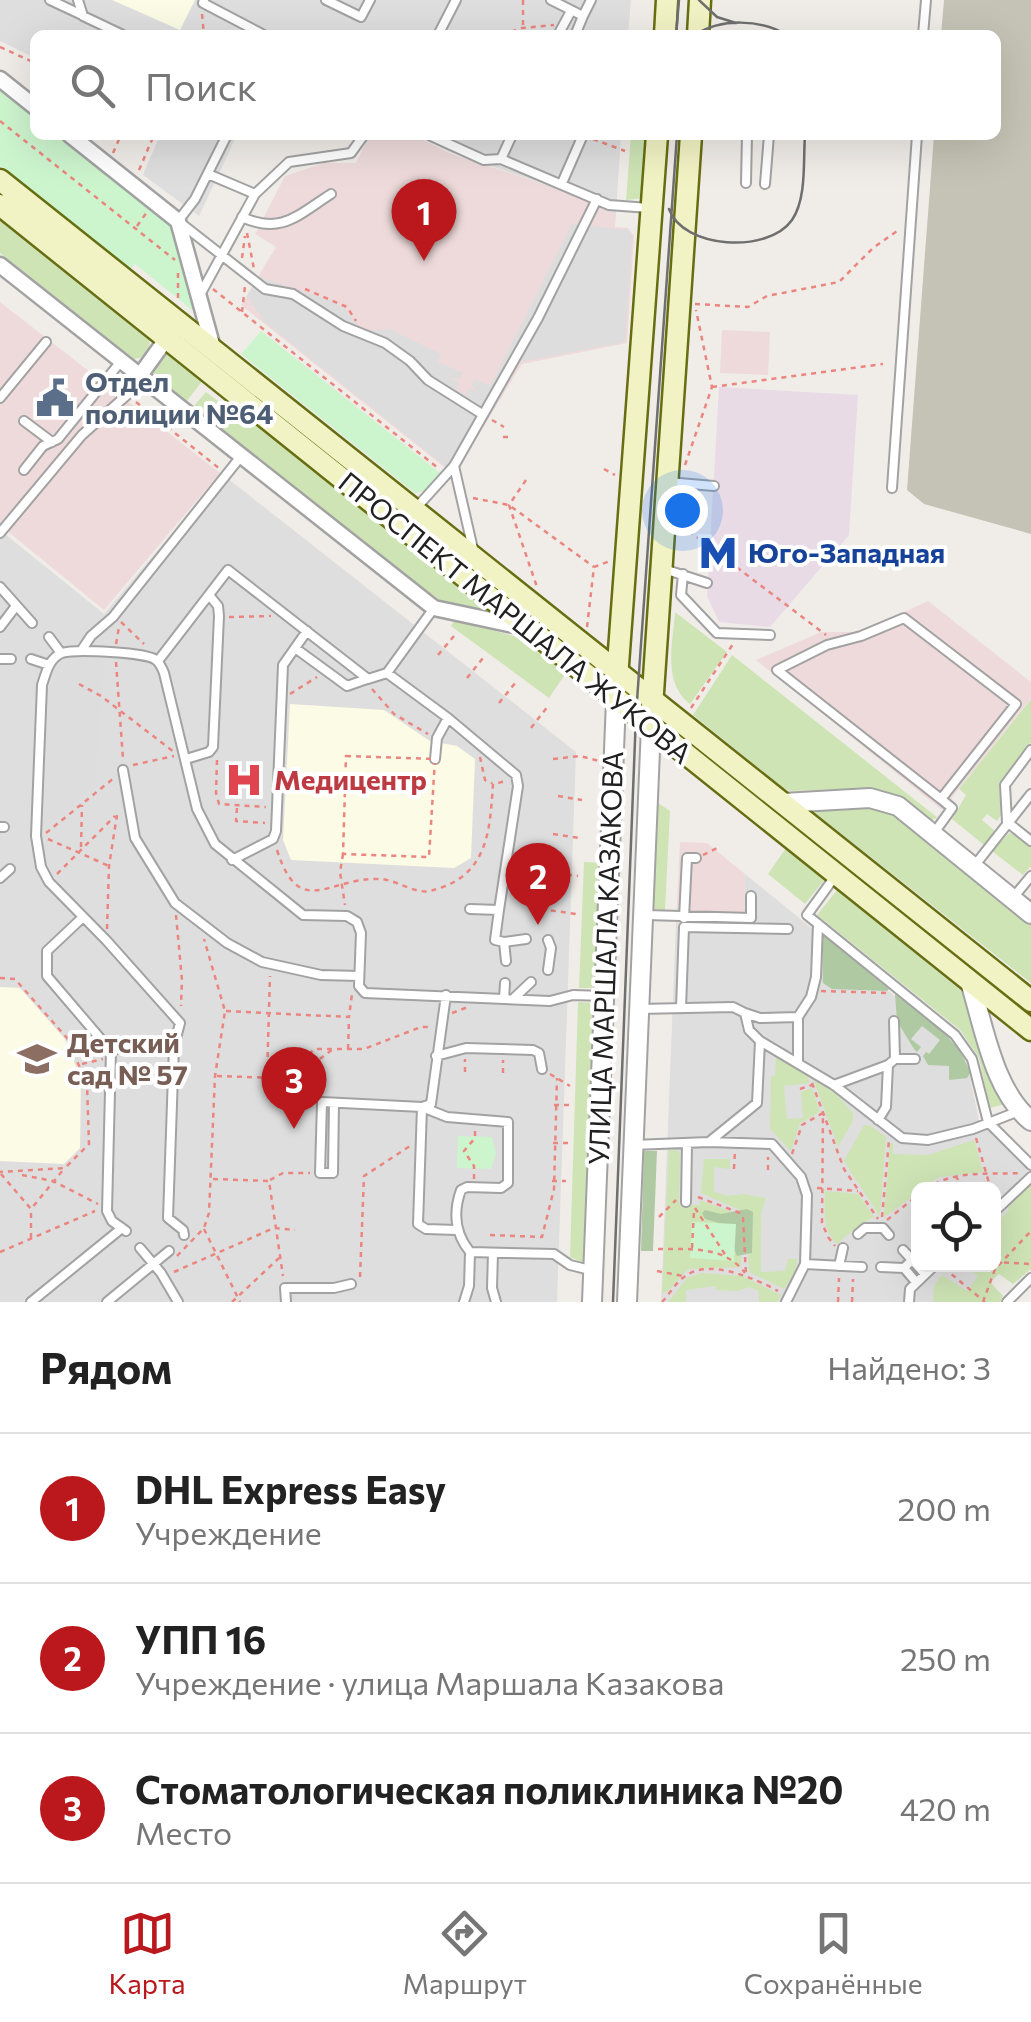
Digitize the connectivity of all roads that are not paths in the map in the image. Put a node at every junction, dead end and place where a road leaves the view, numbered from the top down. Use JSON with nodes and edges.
{"nodes":[{"id":1,"x":50,"y":0,"type":"edge"},
{"id":2,"x":78,"y":0,"type":"edge"},
{"id":3,"x":326,"y":0,"type":"edge"},
{"id":4,"x":370,"y":0,"type":"edge"},
{"id":5,"x":456,"y":0,"type":"edge"},
{"id":6,"x":551,"y":0,"type":"edge"},
{"id":7,"x":591,"y":0,"type":"edge"},
{"id":8,"x":667,"y":0,"type":"edge"},
{"id":9,"x":700,"y":0,"type":"edge"},
{"id":10,"x":926,"y":0,"type":"edge"},
{"id":11,"x":203,"y":1,"type":"edge"},
{"id":12,"x":571,"y":11,"type":"junction"},
{"id":13,"x":83,"y":16,"type":"junction"},
{"id":14,"x":583,"y":16,"type":"junction"},
{"id":15,"x":240,"y":22,"type":"junction"},
{"id":16,"x":112,"y":30,"type":"edge"},
{"id":17,"x":236,"y":30,"type":"edge"},
{"id":18,"x":255,"y":30,"type":"edge"},
{"id":19,"x":441,"y":30,"type":"edge"},
{"id":20,"x":561,"y":30,"type":"edge"},
{"id":21,"x":577,"y":30,"type":"edge"},
{"id":22,"x":665,"y":30,"type":"edge"},
{"id":23,"x":698,"y":30,"type":"edge"},
{"id":24,"x":924,"y":30,"type":"edge"},
{"id":25,"x":0,"y":79,"type":"edge"},
{"id":26,"x":30,"y":103,"type":"edge"},
{"id":27,"x":76,"y":140,"type":"edge"},
{"id":28,"x":225,"y":140,"type":"edge"},
{"id":29,"x":360,"y":140,"type":"edge"},
{"id":30,"x":439,"y":140,"type":"edge"},
{"id":31,"x":510,"y":140,"type":"edge"},
{"id":32,"x":582,"y":140,"type":"edge"},
{"id":33,"x":657,"y":140,"type":"edge"},
{"id":34,"x":691,"y":140,"type":"edge"},
{"id":35,"x":916,"y":140,"type":"edge"},
{"id":36,"x":747,"y":150,"type":"edge"},
{"id":37,"x":767,"y":151,"type":"edge"},
{"id":38,"x":501,"y":158,"type":"junction"},
{"id":39,"x":208,"y":174,"type":"junction"},
{"id":40,"x":0,"y":180,"type":"edge"},
{"id":41,"x":562,"y":183,"type":"junction"},
{"id":42,"x":746,"y":183,"type":"dead end"},
{"id":43,"x":765,"y":184,"type":"dead end"},
{"id":44,"x":255,"y":194,"type":"junction"},
{"id":45,"x":330,"y":194,"type":"dead end"},
{"id":46,"x":597,"y":200,"type":"junction"},
{"id":47,"x":0,"y":205,"type":"edge"},
{"id":48,"x":652,"y":208,"type":"junction"},
{"id":49,"x":242,"y":216,"type":"junction"},
{"id":50,"x":178,"y":222,"type":"junction"},
{"id":51,"x":221,"y":254,"type":"junction"},
{"id":52,"x":0,"y":265,"type":"edge"},
{"id":53,"x":205,"y":292,"type":"junction"},
{"id":54,"x":166,"y":338,"type":"junction"},
{"id":55,"x":46,"y":342,"type":"dead end"},
{"id":56,"x":214,"y":348,"type":"junction"},
{"id":57,"x":122,"y":360,"type":"junction"},
{"id":58,"x":141,"y":374,"type":"junction"},
{"id":59,"x":0,"y":398,"type":"edge"},
{"id":60,"x":482,"y":414,"type":"junction"},
{"id":61,"x":24,"y":421,"type":"dead end"},
{"id":62,"x":52,"y":442,"type":"junction"},
{"id":63,"x":242,"y":454,"type":"junction"},
{"id":64,"x":454,"y":466,"type":"junction"},
{"id":65,"x":24,"y":470,"type":"dead end"},
{"id":66,"x":674,"y":477,"type":"junction"},
{"id":67,"x":714,"y":486,"type":"dead end"},
{"id":68,"x":892,"y":488,"type":"dead end"},
{"id":69,"x":414,"y":511,"type":"junction"},
{"id":70,"x":4,"y":520,"type":"edge"},
{"id":71,"x":0,"y":533,"type":"edge"},
{"id":72,"x":476,"y":558,"type":"junction"},
{"id":73,"x":661,"y":569,"type":"junction"},
{"id":74,"x":683,"y":574,"type":"junction"},
{"id":75,"x":707,"y":584,"type":"dead end"},
{"id":76,"x":0,"y":587,"type":"edge"},
{"id":77,"x":209,"y":594,"type":"junction"},
{"id":78,"x":16,"y":606,"type":"junction"},
{"id":79,"x":434,"y":608,"type":"junction"},
{"id":80,"x":32,"y":623,"type":"dead end"},
{"id":81,"x":0,"y":627,"type":"edge"},
{"id":82,"x":529,"y":628,"type":"junction"},
{"id":83,"x":307,"y":632,"type":"junction"},
{"id":84,"x":770,"y":635,"type":"dead end"},
{"id":85,"x":49,"y":637,"type":"dead end"},
{"id":86,"x":295,"y":648,"type":"junction"},
{"id":87,"x":81,"y":651,"type":"junction"},
{"id":88,"x":61,"y":654,"type":"junction"},
{"id":89,"x":0,"y":659,"type":"edge"},
{"id":90,"x":10,"y":659,"type":"dead end"},
{"id":91,"x":30,"y":659,"type":"dead end"},
{"id":92,"x":158,"y":661,"type":"junction"},
{"id":93,"x":49,"y":665,"type":"junction"},
{"id":94,"x":387,"y":672,"type":"junction"},
{"id":95,"x":618,"y":672,"type":"junction"},
{"id":96,"x":368,"y":679,"type":"junction"},
{"id":97,"x":616,"y":700,"type":"junction"},
{"id":98,"x":652,"y":700,"type":"junction"},
{"id":99,"x":448,"y":718,"type":"junction"},
{"id":100,"x":651,"y":726,"type":"junction"},
{"id":101,"x":1031,"y":750,"type":"edge"},
{"id":102,"x":186,"y":759,"type":"junction"},
{"id":103,"x":436,"y":759,"type":"road end"},
{"id":104,"x":123,"y":770,"type":"road end"},
{"id":105,"x":1031,"y":794,"type":"edge"},
{"id":106,"x":942,"y":799,"type":"junction"},
{"id":107,"x":783,"y":804,"type":"junction"},
{"id":108,"x":1007,"y":822,"type":"junction"},
{"id":109,"x":25,"y":827,"type":"dead end"},
{"id":110,"x":36,"y":827,"type":"junction"},
{"id":111,"x":932,"y":836,"type":"junction"},
{"id":112,"x":1031,"y":842,"type":"edge"},
{"id":113,"x":37,"y":852,"type":"junction"},
{"id":114,"x":26,"y":857,"type":"dead end"},
{"id":115,"x":696,"y":858,"type":"dead end"},
{"id":116,"x":232,"y":860,"type":"junction"},
{"id":117,"x":972,"y":868,"type":"junction"},
{"id":118,"x":10,"y":869,"type":"dead end"},
{"id":119,"x":836,"y":876,"type":"junction"},
{"id":120,"x":1031,"y":876,"type":"edge"},
{"id":121,"x":0,"y":878,"type":"edge"},
{"id":122,"x":751,"y":896,"type":"dead end"},
{"id":123,"x":1012,"y":898,"type":"junction"},
{"id":124,"x":470,"y":909,"type":"dead end"},
{"id":125,"x":499,"y":910,"type":"junction"},
{"id":126,"x":1031,"y":914,"type":"edge"},
{"id":127,"x":642,"y":915,"type":"junction"},
{"id":128,"x":82,"y":918,"type":"junction"},
{"id":129,"x":684,"y":918,"type":"junction"},
{"id":130,"x":818,"y":924,"type":"junction"},
{"id":131,"x":788,"y":928,"type":"dead end"},
{"id":132,"x":526,"y":938,"type":"dead end"},
{"id":133,"x":548,"y":940,"type":"dead end"},
{"id":134,"x":504,"y":942,"type":"junction"},
{"id":135,"x":506,"y":961,"type":"dead end"},
{"id":136,"x":548,"y":970,"type":"dead end"},
{"id":137,"x":359,"y":982,"type":"junction"},
{"id":138,"x":505,"y":982,"type":"dead end"},
{"id":139,"x":531,"y":982,"type":"dead end"},
{"id":140,"x":970,"y":982,"type":"junction"},
{"id":141,"x":446,"y":995,"type":"junction"},
{"id":142,"x":604,"y":996,"type":"junction"},
{"id":143,"x":508,"y":999,"type":"junction"},
{"id":144,"x":1031,"y":1001,"type":"edge"},
{"id":145,"x":681,"y":1008,"type":"junction"},
{"id":146,"x":638,"y":1009,"type":"junction"},
{"id":147,"x":745,"y":1012,"type":"junction"},
{"id":148,"x":798,"y":1018,"type":"junction"},
{"id":149,"x":894,"y":1021,"type":"dead end"},
{"id":150,"x":1031,"y":1030,"type":"edge"},
{"id":151,"x":760,"y":1041,"type":"junction"},
{"id":152,"x":131,"y":1045,"type":"dead end"},
{"id":153,"x":151,"y":1046,"type":"dead end"},
{"id":154,"x":174,"y":1046,"type":"junction"},
{"id":155,"x":111,"y":1051,"type":"junction"},
{"id":156,"x":436,"y":1056,"type":"junction"},
{"id":157,"x":915,"y":1059,"type":"dead end"},
{"id":158,"x":798,"y":1062,"type":"junction"},
{"id":159,"x":891,"y":1062,"type":"junction"},
{"id":160,"x":542,"y":1069,"type":"road end"},
{"id":161,"x":834,"y":1085,"type":"junction"},
{"id":162,"x":334,"y":1102,"type":"junction"},
{"id":163,"x":422,"y":1106,"type":"junction"},
{"id":164,"x":1025,"y":1116,"type":"edge"},
{"id":165,"x":878,"y":1120,"type":"junction"},
{"id":166,"x":988,"y":1122,"type":"junction"},
{"id":167,"x":709,"y":1142,"type":"junction"},
{"id":168,"x":688,"y":1144,"type":"junction"},
{"id":169,"x":633,"y":1145,"type":"junction"},
{"id":170,"x":1031,"y":1171,"type":"edge"},
{"id":171,"x":687,"y":1202,"type":"road end"},
{"id":172,"x":1001,"y":1204,"type":"edge"},
{"id":173,"x":457,"y":1230,"type":"junction"},
{"id":174,"x":858,"y":1234,"type":"dead end"},
{"id":175,"x":184,"y":1235,"type":"dead end"},
{"id":176,"x":889,"y":1235,"type":"dead end"},
{"id":177,"x":140,"y":1248,"type":"dead end"},
{"id":178,"x":841,"y":1249,"type":"road end"},
{"id":179,"x":169,"y":1250,"type":"dead end"},
{"id":180,"x":903,"y":1250,"type":"dead end"},
{"id":181,"x":470,"y":1252,"type":"junction"},
{"id":182,"x":493,"y":1252,"type":"junction"},
{"id":183,"x":911,"y":1259,"type":"edge"},
{"id":184,"x":911,"y":1261,"type":"edge"},
{"id":185,"x":153,"y":1263,"type":"junction"},
{"id":186,"x":805,"y":1264,"type":"junction"},
{"id":187,"x":839,"y":1266,"type":"junction"},
{"id":188,"x":858,"y":1267,"type":"road end"},
{"id":189,"x":881,"y":1267,"type":"dead end"},
{"id":190,"x":904,"y":1268,"type":"junction"},
{"id":191,"x":594,"y":1271,"type":"junction"},
{"id":192,"x":928,"y":1272,"type":"edge"},
{"id":193,"x":925,"y":1274,"type":"joint"},
{"id":194,"x":1031,"y":1278,"type":"edge"},
{"id":195,"x":916,"y":1282,"type":"junction"},
{"id":196,"x":352,"y":1284,"type":"road end"},
{"id":197,"x":787,"y":1299,"type":"edge"},
{"id":198,"x":31,"y":1302,"type":"edge"},
{"id":199,"x":107,"y":1302,"type":"edge"},
{"id":200,"x":178,"y":1302,"type":"edge"},
{"id":201,"x":286,"y":1302,"type":"edge"},
{"id":202,"x":464,"y":1302,"type":"edge"},
{"id":203,"x":496,"y":1302,"type":"edge"},
{"id":204,"x":592,"y":1302,"type":"edge"},
{"id":205,"x":627,"y":1302,"type":"edge"},
{"id":206,"x":909,"y":1302,"type":"edge"},
{"id":207,"x":1008,"y":1302,"type":"edge"}],
"edges":[{"from":1,"to":13,"type":"lane"},
{"from":2,"to":13,"type":"lane"},
{"from":3,"to":4,"type":"lane"},
{"from":5,"to":19,"type":"lane"},
{"from":6,"to":12,"type":"lane"},
{"from":7,"to":14,"type":"lane"},
{"from":8,"to":22,"type":"main road"},
{"from":9,"to":23,"type":"main road"},
{"from":10,"to":24,"type":"lane"},
{"from":11,"to":15,"type":"lane"},
{"from":12,"to":14,"type":"lane"},
{"from":12,"to":20,"type":"lane"},
{"from":13,"to":16,"type":"lane"},
{"from":14,"to":21,"type":"lane"},
{"from":15,"to":17,"type":"lane"},
{"from":15,"to":18,"type":"lane"},
{"from":25,"to":26,"type":"street"},
{"from":27,"to":50,"type":"street"},
{"from":28,"to":39,"type":"lane"},
{"from":29,"to":44,"type":"lane"},
{"from":30,"to":38,"type":"lane"},
{"from":31,"to":38,"type":"lane"},
{"from":32,"to":41,"type":"lane"},
{"from":33,"to":48,"type":"main road","name":"УЛИЦА МАРШАЛА КАЗАКОВА"},
{"from":34,"to":66,"type":"main road","name":"УЛИЦА МАРШАЛА КАЗАКОВА"},
{"from":35,"to":68,"type":"lane"},
{"from":36,"to":42,"type":"lane"},
{"from":37,"to":43,"type":"lane"},
{"from":38,"to":41,"type":"lane"},
{"from":39,"to":44,"type":"lane"},
{"from":39,"to":50,"type":"lane"},
{"from":40,"to":56,"type":"main road","name":"ПРОСПЕКТ МАРШАЛА ЖУКОВА"},
{"from":41,"to":46,"type":"lane"},
{"from":44,"to":49,"type":"lane"},
{"from":45,"to":49,"type":"lane"},
{"from":46,"to":48,"type":"lane"},
{"from":46,"to":60,"type":"lane"},
{"from":47,"to":54,"type":"main road","name":"ПРОСПЕКТ МАРШАЛА ЖУКОВА"},
{"from":48,"to":95,"type":"main road","name":"УЛИЦА МАРШАЛА КАЗАКОВА"},
{"from":49,"to":51,"type":"lane"},
{"from":50,"to":51,"type":"lane"},
{"from":50,"to":53,"type":"street"},
{"from":51,"to":53,"type":"lane"},
{"from":51,"to":60,"type":"lane"},
{"from":52,"to":57,"type":"street"},
{"from":53,"to":56,"type":"street"},
{"from":54,"to":58,"type":"street"},
{"from":54,"to":82,"type":"main road","name":"ПРОСПЕКТ МАРШАЛА ЖУКОВА"},
{"from":55,"to":59,"type":"lane"},
{"from":56,"to":69,"type":"main road","name":"ПРОСПЕКТ МАРШАЛА ЖУКОВА"},
{"from":57,"to":58,"type":"street"},
{"from":57,"to":62,"type":"lane"},
{"from":58,"to":63,"type":"street"},
{"from":58,"to":70,"type":"lane"},
{"from":60,"to":64,"type":"lane"},
{"from":61,"to":62,"type":"lane"},
{"from":62,"to":65,"type":"lane"},
{"from":63,"to":79,"type":"street"},
{"from":63,"to":87,"type":"lane"},
{"from":64,"to":69,"type":"lane"},
{"from":64,"to":72,"type":"lane"},
{"from":66,"to":67,"type":"lane"},
{"from":66,"to":73,"type":"main road","name":"УЛИЦА МАРШАЛА КАЗАКОВА"},
{"from":69,"to":72,"type":"main road","name":"ПРОСПЕКТ МАРШАЛА ЖУКОВА"},
{"from":70,"to":71,"type":"lane"},
{"from":72,"to":95,"type":"main road","name":"ПРОСПЕКТ МАРШАЛА ЖУКОВА"},
{"from":73,"to":74,"type":"lane"},
{"from":73,"to":98,"type":"main road","name":"УЛИЦА МАРШАЛА КАЗАКОВА"},
{"from":74,"to":75,"type":"lane"},
{"from":74,"to":84,"type":"lane"},
{"from":76,"to":78,"type":"lane"},
{"from":77,"to":83,"type":"lane"},
{"from":77,"to":92,"type":"lane"},
{"from":77,"to":102,"type":"lane"},
{"from":78,"to":80,"type":"lane"},
{"from":78,"to":81,"type":"lane"},
{"from":79,"to":82,"type":"street"},
{"from":79,"to":94,"type":"lane"},
{"from":82,"to":97,"type":"main road","name":"ПРОСПЕКТ МАРШАЛА ЖУКОВА"},
{"from":83,"to":86,"type":"lane"},
{"from":83,"to":96,"type":"lane"},
{"from":85,"to":88,"type":"lane"},
{"from":86,"to":96,"type":"lane"},
{"from":86,"to":116,"type":"lane"},
{"from":87,"to":88,"type":"lane"},
{"from":87,"to":92,"type":"lane"},
{"from":88,"to":93,"type":"lane"},
{"from":89,"to":90,"type":"lane"},
{"from":91,"to":93,"type":"lane"},
{"from":92,"to":102,"type":"lane"},
{"from":93,"to":110,"type":"lane"},
{"from":94,"to":96,"type":"lane"},
{"from":94,"to":99,"type":"lane"},
{"from":95,"to":97,"type":"main road","name":"УЛИЦА МАРШАЛА КАЗАКОВА"},
{"from":95,"to":98,"type":"main road","name":"ПРОСПЕКТ МАРШАЛА ЖУКОВА"},
{"from":97,"to":100,"type":"main road","name":"ПРОСПЕКТ МАРШАЛА ЖУКОВА"},
{"from":97,"to":142,"type":"street","name":"УЛИЦА МАРШАЛА КАЗАКОВА"},
{"from":98,"to":100,"type":"main road","name":"УЛИЦА МАРШАЛА КАЗАКОВА"},
{"from":98,"to":107,"type":"main road","name":"ПРОСПЕКТ МАРШАЛА ЖУКОВА"},
{"from":99,"to":103,"type":"lane"},
{"from":99,"to":125,"type":"lane"},
{"from":100,"to":119,"type":"main road","name":"ПРОСПЕКТ МАРШАЛА ЖУКОВА"},
{"from":100,"to":127,"type":"street","name":"УЛИЦА МАРШАЛА КАЗАКОВА"},
{"from":101,"to":108,"type":"lane"},
{"from":102,"to":116,"type":"lane"},
{"from":104,"to":137,"type":"lane"},
{"from":105,"to":108,"type":"lane"},
{"from":106,"to":106,"type":"lane"},
{"from":106,"to":111,"type":"lane"},
{"from":107,"to":111,"type":"street"},
{"from":107,"to":144,"type":"main road","name":"ПРОСПЕКТ МАРШАЛА ЖУКОВА"},
{"from":108,"to":112,"type":"lane"},
{"from":108,"to":117,"type":"lane"},
{"from":109,"to":110,"type":"lane"},
{"from":110,"to":113,"type":"lane"},
{"from":111,"to":117,"type":"street"},
{"from":113,"to":114,"type":"lane"},
{"from":113,"to":128,"type":"lane"},
{"from":115,"to":129,"type":"lane"},
{"from":116,"to":137,"type":"lane"},
{"from":117,"to":123,"type":"street"},
{"from":118,"to":121,"type":"lane"},
{"from":119,"to":130,"type":"lane"},
{"from":119,"to":140,"type":"main road","name":"ПРОСПЕКТ МАРШАЛА ЖУКОВА"},
{"from":120,"to":123,"type":"lane"},
{"from":122,"to":129,"type":"lane"},
{"from":123,"to":126,"type":"street"},
{"from":124,"to":125,"type":"lane"},
{"from":125,"to":134,"type":"lane"},
{"from":127,"to":129,"type":"lane"},
{"from":127,"to":146,"type":"street","name":"УЛИЦА МАРШАЛА КАЗАКОВА"},
{"from":128,"to":154,"type":"lane"},
{"from":128,"to":155,"type":"lane"},
{"from":130,"to":148,"type":"lane"},
{"from":130,"to":166,"type":"lane"},
{"from":131,"to":145,"type":"lane"},
{"from":132,"to":134,"type":"lane"},
{"from":133,"to":136,"type":"lane"},
{"from":134,"to":135,"type":"lane"},
{"from":137,"to":141,"type":"lane"},
{"from":138,"to":143,"type":"lane"},
{"from":139,"to":143,"type":"lane"},
{"from":140,"to":150,"type":"main road","name":"ПРОСПЕКТ МАРШАЛА ЖУКОВА"},
{"from":140,"to":164,"type":"street"},
{"from":141,"to":143,"type":"lane"},
{"from":141,"to":156,"type":"lane"},
{"from":142,"to":143,"type":"lane"},
{"from":142,"to":191,"type":"street","name":"УЛИЦА МАРШАЛА КАЗАКОВА"},
{"from":145,"to":146,"type":"lane"},
{"from":145,"to":147,"type":"lane"},
{"from":146,"to":169,"type":"street","name":"УЛИЦА МАРШАЛА КАЗАКОВА"},
{"from":147,"to":148,"type":"lane"},
{"from":147,"to":151,"type":"lane"},
{"from":148,"to":158,"type":"lane"},
{"from":149,"to":159,"type":"lane"},
{"from":151,"to":158,"type":"lane"},
{"from":151,"to":167,"type":"lane"},
{"from":152,"to":155,"type":"lane"},
{"from":153,"to":154,"type":"lane"},
{"from":154,"to":175,"type":"lane"},
{"from":155,"to":198,"type":"lane"},
{"from":156,"to":160,"type":"lane"},
{"from":156,"to":163,"type":"lane"},
{"from":157,"to":159,"type":"lane"},
{"from":158,"to":161,"type":"lane"},
{"from":159,"to":161,"type":"lane"},
{"from":159,"to":165,"type":"lane"},
{"from":161,"to":165,"type":"lane"},
{"from":162,"to":162,"type":"lane"},
{"from":162,"to":163,"type":"lane"},
{"from":163,"to":173,"type":"lane"},
{"from":163,"to":173,"type":"lane"},
{"from":164,"to":166,"type":"lane"},
{"from":165,"to":166,"type":"lane"},
{"from":166,"to":170,"type":"lane"},
{"from":167,"to":168,"type":"lane"},
{"from":167,"to":186,"type":"lane"},
{"from":168,"to":169,"type":"lane"},
{"from":168,"to":171,"type":"lane"},
{"from":169,"to":205,"type":"street","name":"УЛИЦА МАРШАЛА КАЗАКОВА"},
{"from":170,"to":172,"type":"lane"},
{"from":173,"to":181,"type":"lane"},
{"from":174,"to":176,"type":"lane"},
{"from":177,"to":185,"type":"lane"},
{"from":178,"to":187,"type":"lane"},
{"from":179,"to":185,"type":"lane"},
{"from":180,"to":183,"type":"lane"},
{"from":181,"to":182,"type":"lane"},
{"from":181,"to":202,"type":"lane"},
{"from":182,"to":191,"type":"lane"},
{"from":182,"to":203,"type":"lane"},
{"from":184,"to":190,"type":"lane"},
{"from":185,"to":199,"type":"lane"},
{"from":185,"to":200,"type":"lane"},
{"from":186,"to":187,"type":"lane"},
{"from":186,"to":197,"type":"lane"},
{"from":187,"to":188,"type":"lane"},
{"from":189,"to":190,"type":"lane"},
{"from":190,"to":195,"type":"lane"},
{"from":191,"to":204,"type":"street","name":"УЛИЦА МАРШАЛА КАЗАКОВА"},
{"from":192,"to":193,"type":"lane"},
{"from":193,"to":195,"type":"lane"},
{"from":194,"to":207,"type":"lane"},
{"from":195,"to":206,"type":"lane"},
{"from":196,"to":201,"type":"lane"}]}
